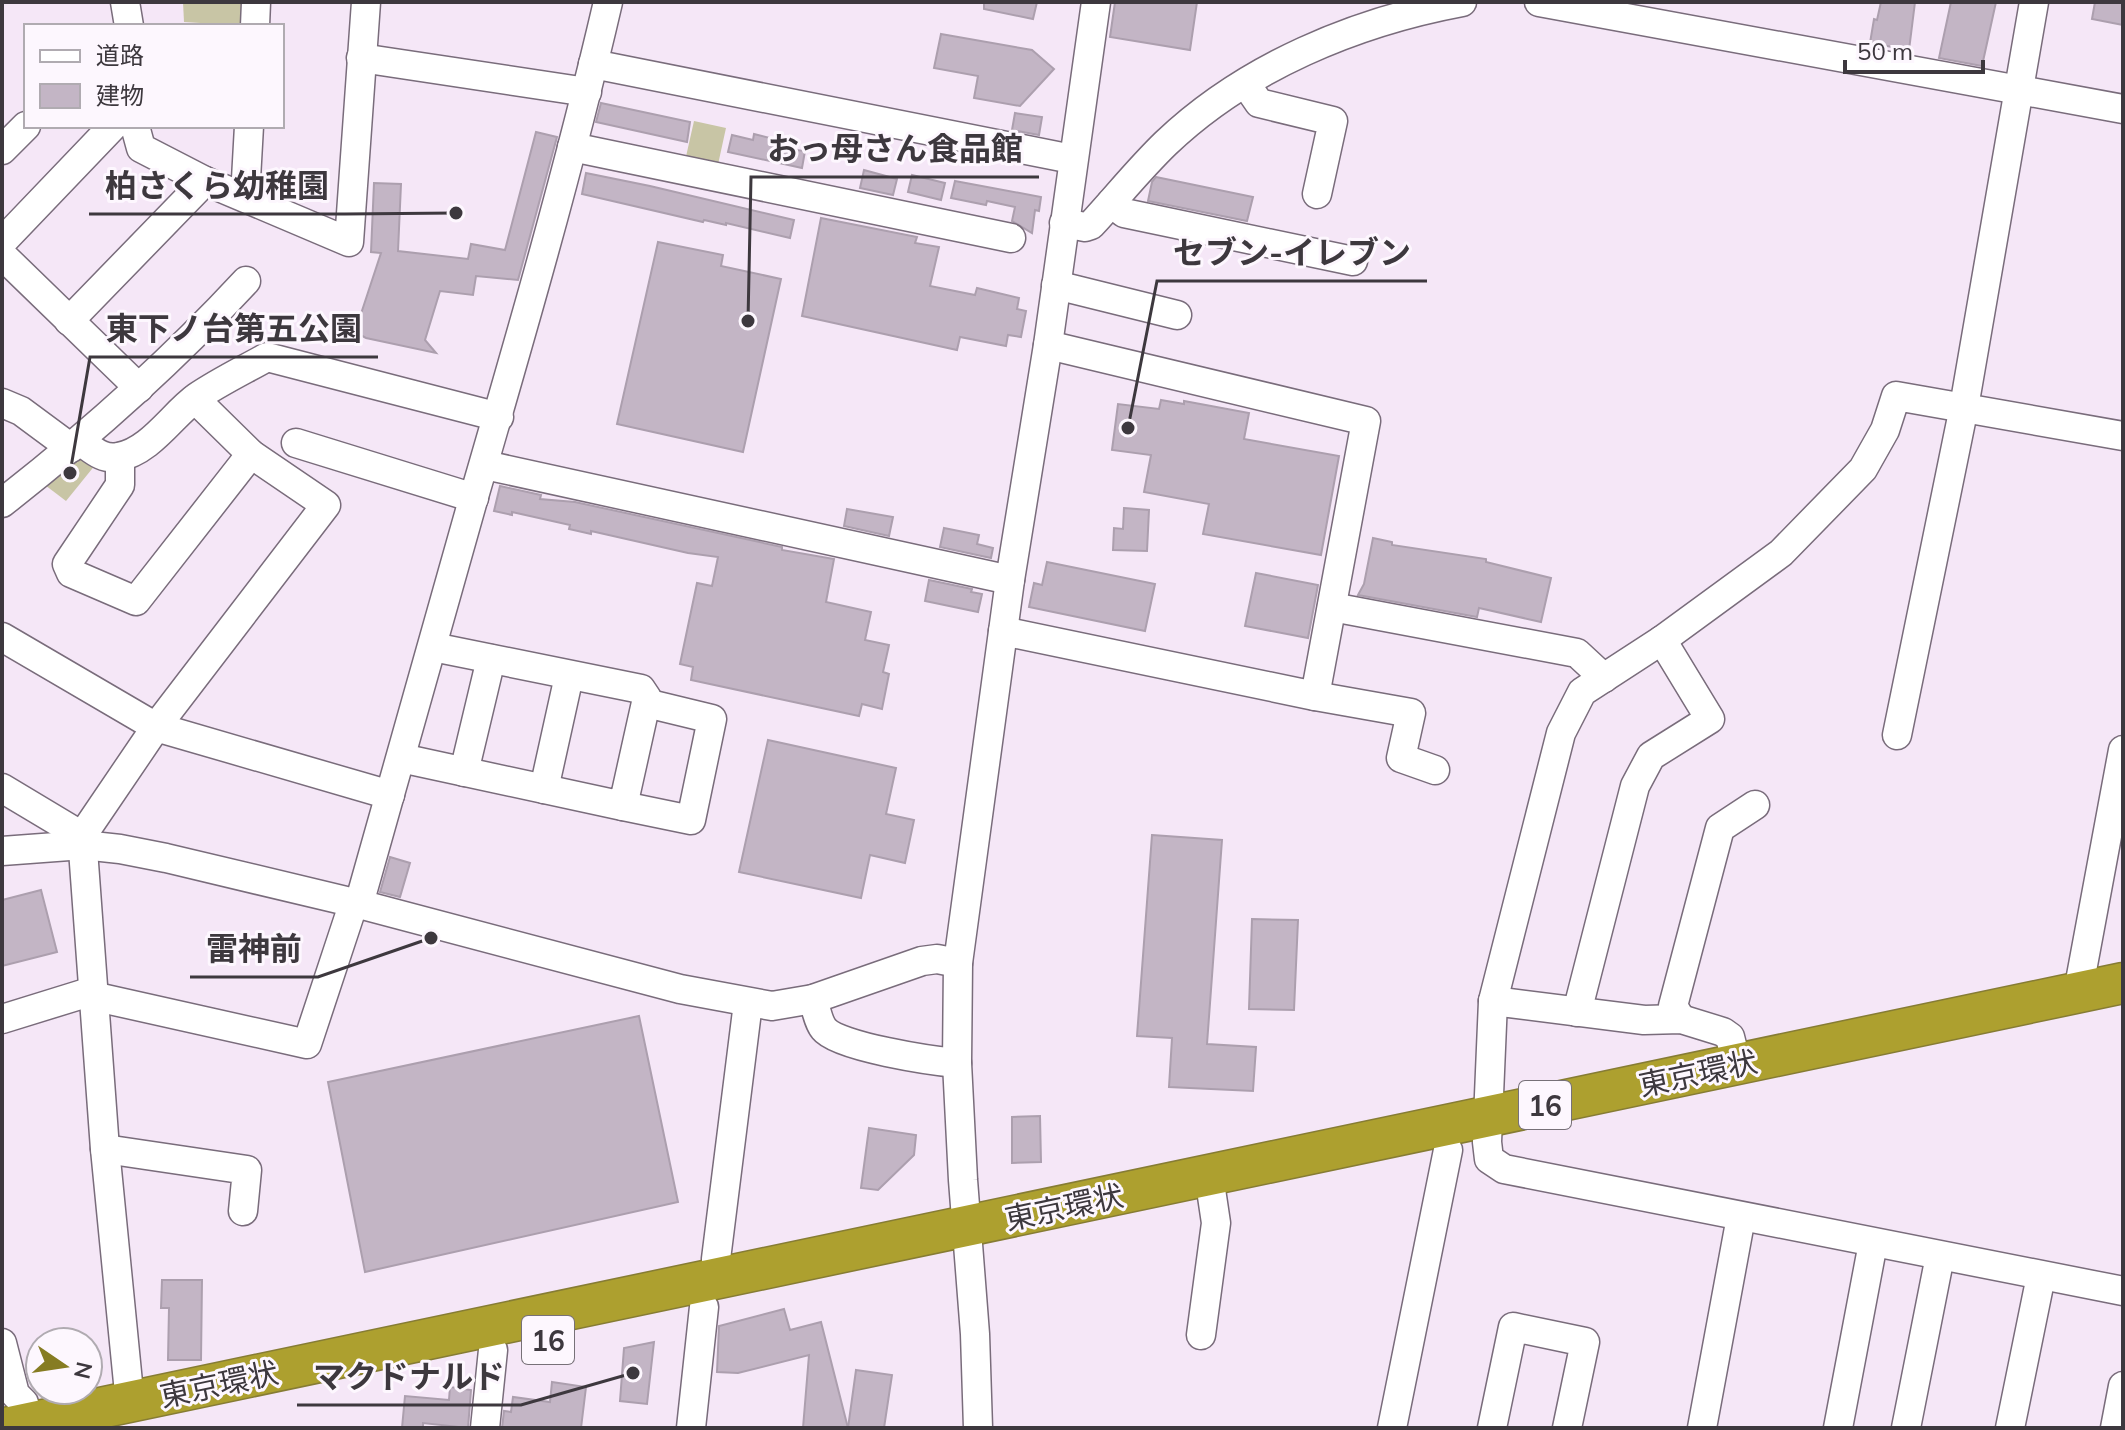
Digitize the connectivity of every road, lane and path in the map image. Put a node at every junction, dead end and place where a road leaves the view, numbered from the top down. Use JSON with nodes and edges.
{"nodes":[{"id":1,"x":125,"y":2,"type":"edge"},
{"id":2,"x":256,"y":2,"type":"edge"},
{"id":3,"x":366,"y":2,"type":"edge"},
{"id":4,"x":608,"y":2,"type":"edge"},
{"id":5,"x":1096,"y":2,"type":"edge"},
{"id":6,"x":1462,"y":2,"type":"edge"},
{"id":7,"x":1539,"y":2,"type":"edge"},
{"id":8,"x":2034,"y":2,"type":"edge"},
{"id":9,"x":1598,"y":7,"type":"edge"},
{"id":10,"x":129,"y":24,"type":"edge"},
{"id":11,"x":255,"y":24,"type":"edge"},
{"id":12,"x":361,"y":58,"type":"junction"},
{"id":13,"x":593,"y":64,"type":"junction"},
{"id":14,"x":1246,"y":84,"type":"junction"},
{"id":15,"x":2019,"y":91,"type":"junction"},
{"id":16,"x":587,"y":92,"type":"junction"},
{"id":17,"x":2123,"y":109,"type":"edge"},
{"id":18,"x":24,"y":125,"type":"edge"},
{"id":19,"x":2,"y":126,"type":"edge"},
{"id":20,"x":24,"y":127,"type":"edge"},
{"id":21,"x":111,"y":128,"type":"edge"},
{"id":22,"x":136,"y":128,"type":"edge"},
{"id":23,"x":249,"y":128,"type":"edge"},
{"id":24,"x":572,"y":147,"type":"junction"},
{"id":25,"x":2,"y":150,"type":"edge"},
{"id":26,"x":1072,"y":159,"type":"junction"},
{"id":27,"x":205,"y":181,"type":"junction"},
{"id":28,"x":1317,"y":194,"type":"dead end"},
{"id":29,"x":245,"y":197,"type":"junction"},
{"id":30,"x":1111,"y":203,"type":"junction"},
{"id":31,"x":1064,"y":223,"type":"junction"},
{"id":32,"x":1011,"y":238,"type":"dead end"},
{"id":33,"x":2,"y":242,"type":"edge"},
{"id":34,"x":2,"y":255,"type":"edge"},
{"id":35,"x":1353,"y":261,"type":"dead end"},
{"id":36,"x":246,"y":281,"type":"dead end"},
{"id":37,"x":1056,"y":285,"type":"junction"},
{"id":38,"x":1177,"y":315,"type":"dead end"},
{"id":39,"x":69,"y":321,"type":"junction"},
{"id":40,"x":1048,"y":345,"type":"junction"},
{"id":41,"x":139,"y":388,"type":"junction"},
{"id":42,"x":195,"y":399,"type":"junction"},
{"id":43,"x":2,"y":403,"type":"edge"},
{"id":44,"x":1964,"y":407,"type":"junction"},
{"id":45,"x":499,"y":417,"type":"junction"},
{"id":46,"x":2123,"y":436,"type":"edge"},
{"id":47,"x":296,"y":443,"type":"dead end"},
{"id":48,"x":75,"y":445,"type":"junction"},
{"id":49,"x":251,"y":454,"type":"junction"},
{"id":50,"x":120,"y":457,"type":"junction"},
{"id":51,"x":485,"y":465,"type":"junction"},
{"id":52,"x":474,"y":498,"type":"junction"},
{"id":53,"x":2,"y":503,"type":"edge"},
{"id":54,"x":1010,"y":580,"type":"junction"},
{"id":55,"x":1332,"y":607,"type":"junction"},
{"id":56,"x":1003,"y":631,"type":"junction"},
{"id":57,"x":1662,"y":640,"type":"junction"},
{"id":58,"x":4,"y":643,"type":"edge"},
{"id":59,"x":433,"y":647,"type":"junction"},
{"id":60,"x":491,"y":659,"type":"junction"},
{"id":61,"x":569,"y":676,"type":"junction"},
{"id":62,"x":1604,"y":678,"type":"junction"},
{"id":63,"x":1315,"y":696,"type":"junction"},
{"id":64,"x":646,"y":703,"type":"junction"},
{"id":65,"x":156,"y":727,"type":"junction"},
{"id":66,"x":1897,"y":735,"type":"dead end"},
{"id":67,"x":2123,"y":750,"type":"edge"},
{"id":68,"x":401,"y":758,"type":"junction"},
{"id":69,"x":1435,"y":770,"type":"dead end"},
{"id":70,"x":464,"y":772,"type":"junction"},
{"id":71,"x":2,"y":788,"type":"edge"},
{"id":72,"x":544,"y":789,"type":"junction"},
{"id":73,"x":390,"y":795,"type":"junction"},
{"id":74,"x":1755,"y":805,"type":"dead end"},
{"id":75,"x":623,"y":806,"type":"junction"},
{"id":76,"x":83,"y":841,"type":"junction"},
{"id":77,"x":2,"y":851,"type":"edge"},
{"id":78,"x":359,"y":904,"type":"junction"},
{"id":79,"x":958,"y":963,"type":"junction"},
{"id":80,"x":2123,"y":983,"type":"edge"},
{"id":81,"x":2078,"y":992,"type":"junction"},
{"id":82,"x":96,"y":996,"type":"junction"},
{"id":83,"x":813,"y":999,"type":"junction"},
{"id":84,"x":1493,"y":1001,"type":"junction"},
{"id":85,"x":748,"y":1003,"type":"junction"},
{"id":86,"x":2123,"y":1011,"type":"edge"},
{"id":87,"x":1577,"y":1012,"type":"junction"},
{"id":88,"x":2,"y":1019,"type":"edge"},
{"id":89,"x":1681,"y":1019,"type":"junction"},
{"id":90,"x":957,"y":1063,"type":"junction"},
{"id":91,"x":1737,"y":1065,"type":"junction"},
{"id":92,"x":1474,"y":1136,"type":"junction"},
{"id":93,"x":105,"y":1149,"type":"junction"},
{"id":94,"x":1211,"y":1188,"type":"junction"},
{"id":95,"x":243,"y":1211,"type":"dead end"},
{"id":96,"x":1741,"y":1217,"type":"junction"},
{"id":97,"x":968,"y":1238,"type":"junction"},
{"id":98,"x":1873,"y":1243,"type":"junction"},
{"id":99,"x":1940,"y":1256,"type":"junction"},
{"id":100,"x":2041,"y":1276,"type":"junction"},
{"id":101,"x":2123,"y":1291,"type":"edge"},
{"id":102,"x":711,"y":1294,"type":"junction"},
{"id":103,"x":1201,"y":1335,"type":"dead end"},
{"id":104,"x":2,"y":1343,"type":"edge"},
{"id":105,"x":493,"y":1350,"type":"junction"},
{"id":106,"x":2123,"y":1386,"type":"edge"},
{"id":107,"x":12,"y":1410,"type":"edge"},
{"id":108,"x":129,"y":1416,"type":"edge"},
{"id":109,"x":485,"y":1428,"type":"edge"},
{"id":110,"x":691,"y":1428,"type":"edge"},
{"id":111,"x":978,"y":1428,"type":"edge"},
{"id":112,"x":1392,"y":1428,"type":"edge"},
{"id":113,"x":1492,"y":1428,"type":"edge"},
{"id":114,"x":1567,"y":1428,"type":"edge"},
{"id":115,"x":1702,"y":1428,"type":"edge"},
{"id":116,"x":1838,"y":1428,"type":"edge"},
{"id":117,"x":1906,"y":1428,"type":"edge"},
{"id":118,"x":2010,"y":1428,"type":"edge"},
{"id":119,"x":2115,"y":1428,"type":"edge"}],
"edges":[{"from":1,"to":10,"type":"street"},
{"from":2,"to":11,"type":"street"},
{"from":3,"to":12,"type":"street"},
{"from":4,"to":13,"type":"street"},
{"from":5,"to":26,"type":"street"},
{"from":6,"to":14,"type":"street"},
{"from":7,"to":9,"type":"street"},
{"from":8,"to":15,"type":"street"},
{"from":9,"to":15,"type":"street"},
{"from":12,"to":16,"type":"street"},
{"from":12,"to":29,"type":"street"},
{"from":13,"to":16,"type":"street"},
{"from":13,"to":26,"type":"street"},
{"from":14,"to":28,"type":"street"},
{"from":14,"to":30,"type":"street"},
{"from":15,"to":17,"type":"street"},
{"from":15,"to":44,"type":"street"},
{"from":16,"to":24,"type":"street"},
{"from":18,"to":19,"type":"street"},
{"from":20,"to":25,"type":"street"},
{"from":21,"to":33,"type":"street"},
{"from":22,"to":27,"type":"street"},
{"from":23,"to":29,"type":"street"},
{"from":24,"to":32,"type":"street"},
{"from":24,"to":45,"type":"street"},
{"from":26,"to":31,"type":"street"},
{"from":27,"to":29,"type":"street"},
{"from":27,"to":39,"type":"street"},
{"from":30,"to":31,"type":"street"},
{"from":30,"to":35,"type":"street"},
{"from":31,"to":37,"type":"street"},
{"from":34,"to":39,"type":"street"},
{"from":36,"to":41,"type":"street"},
{"from":37,"to":38,"type":"street"},
{"from":37,"to":40,"type":"street"},
{"from":39,"to":41,"type":"street"},
{"from":40,"to":54,"type":"street"},
{"from":40,"to":55,"type":"street"},
{"from":41,"to":48,"type":"street"},
{"from":42,"to":45,"type":"street"},
{"from":42,"to":49,"type":"street"},
{"from":42,"to":50,"type":"street"},
{"from":43,"to":48,"type":"street"},
{"from":44,"to":46,"type":"street"},
{"from":44,"to":57,"type":"street"},
{"from":44,"to":66,"type":"street"},
{"from":45,"to":51,"type":"street"},
{"from":47,"to":52,"type":"street"},
{"from":48,"to":50,"type":"street"},
{"from":48,"to":53,"type":"street"},
{"from":49,"to":50,"type":"street"},
{"from":49,"to":65,"type":"street"},
{"from":51,"to":52,"type":"street"},
{"from":51,"to":54,"type":"street"},
{"from":52,"to":59,"type":"street"},
{"from":54,"to":56,"type":"street"},
{"from":55,"to":62,"type":"street"},
{"from":55,"to":63,"type":"street"},
{"from":56,"to":63,"type":"street"},
{"from":56,"to":79,"type":"street"},
{"from":57,"to":62,"type":"street"},
{"from":57,"to":87,"type":"street"},
{"from":58,"to":65,"type":"street"},
{"from":59,"to":60,"type":"street"},
{"from":59,"to":68,"type":"street"},
{"from":60,"to":61,"type":"street"},
{"from":60,"to":70,"type":"street"},
{"from":61,"to":64,"type":"street"},
{"from":61,"to":72,"type":"street"},
{"from":62,"to":84,"type":"street"},
{"from":63,"to":69,"type":"street"},
{"from":64,"to":75,"type":"street"},
{"from":64,"to":75,"type":"street"},
{"from":65,"to":73,"type":"street"},
{"from":65,"to":76,"type":"street"},
{"from":67,"to":81,"type":"street"},
{"from":68,"to":70,"type":"street"},
{"from":68,"to":73,"type":"street"},
{"from":70,"to":72,"type":"street"},
{"from":71,"to":76,"type":"street"},
{"from":72,"to":75,"type":"street"},
{"from":73,"to":78,"type":"street"},
{"from":74,"to":89,"type":"street"},
{"from":76,"to":77,"type":"street"},
{"from":76,"to":78,"type":"street"},
{"from":76,"to":82,"type":"street"},
{"from":78,"to":82,"type":"street"},
{"from":78,"to":85,"type":"street"},
{"from":79,"to":83,"type":"street"},
{"from":79,"to":90,"type":"street"},
{"from":80,"to":81,"type":"highway","name":"東京環状","number":"16"},
{"from":81,"to":91,"type":"highway","name":"東京環状","number":"16"},
{"from":82,"to":88,"type":"street"},
{"from":82,"to":93,"type":"street"},
{"from":83,"to":85,"type":"street"},
{"from":83,"to":90,"type":"street"},
{"from":84,"to":87,"type":"street"},
{"from":84,"to":92,"type":"street"},
{"from":85,"to":102,"type":"street"},
{"from":86,"to":92,"type":"highway","name":"東京環状","number":"16"},
{"from":87,"to":89,"type":"street"},
{"from":89,"to":91,"type":"street"},
{"from":90,"to":97,"type":"street"},
{"from":91,"to":92,"type":"highway","name":"東京環状","number":"16"},
{"from":92,"to":94,"type":"highway","name":"東京環状","number":"16"},
{"from":92,"to":96,"type":"street"},
{"from":92,"to":112,"type":"street"},
{"from":93,"to":95,"type":"street"},
{"from":93,"to":108,"type":"street"},
{"from":94,"to":97,"type":"highway","name":"東京環状","number":"16"},
{"from":94,"to":103,"type":"street"},
{"from":96,"to":98,"type":"street"},
{"from":96,"to":115,"type":"street"},
{"from":97,"to":102,"type":"highway","name":"東京環状","number":"16"},
{"from":97,"to":111,"type":"street"},
{"from":98,"to":99,"type":"street"},
{"from":98,"to":116,"type":"street"},
{"from":99,"to":100,"type":"street"},
{"from":99,"to":117,"type":"street"},
{"from":100,"to":101,"type":"street"},
{"from":100,"to":118,"type":"street"},
{"from":102,"to":105,"type":"highway","name":"東京環状","number":"16"},
{"from":102,"to":108,"type":"highway","name":"東京環状","number":"16"},
{"from":102,"to":110,"type":"street"},
{"from":104,"to":107,"type":"street"},
{"from":105,"to":108,"type":"highway","name":"東京環状","number":"16"},
{"from":105,"to":109,"type":"street"},
{"from":106,"to":119,"type":"street"},
{"from":107,"to":108,"type":"highway","name":"東京環状","number":"16"},
{"from":113,"to":114,"type":"street"}]}
